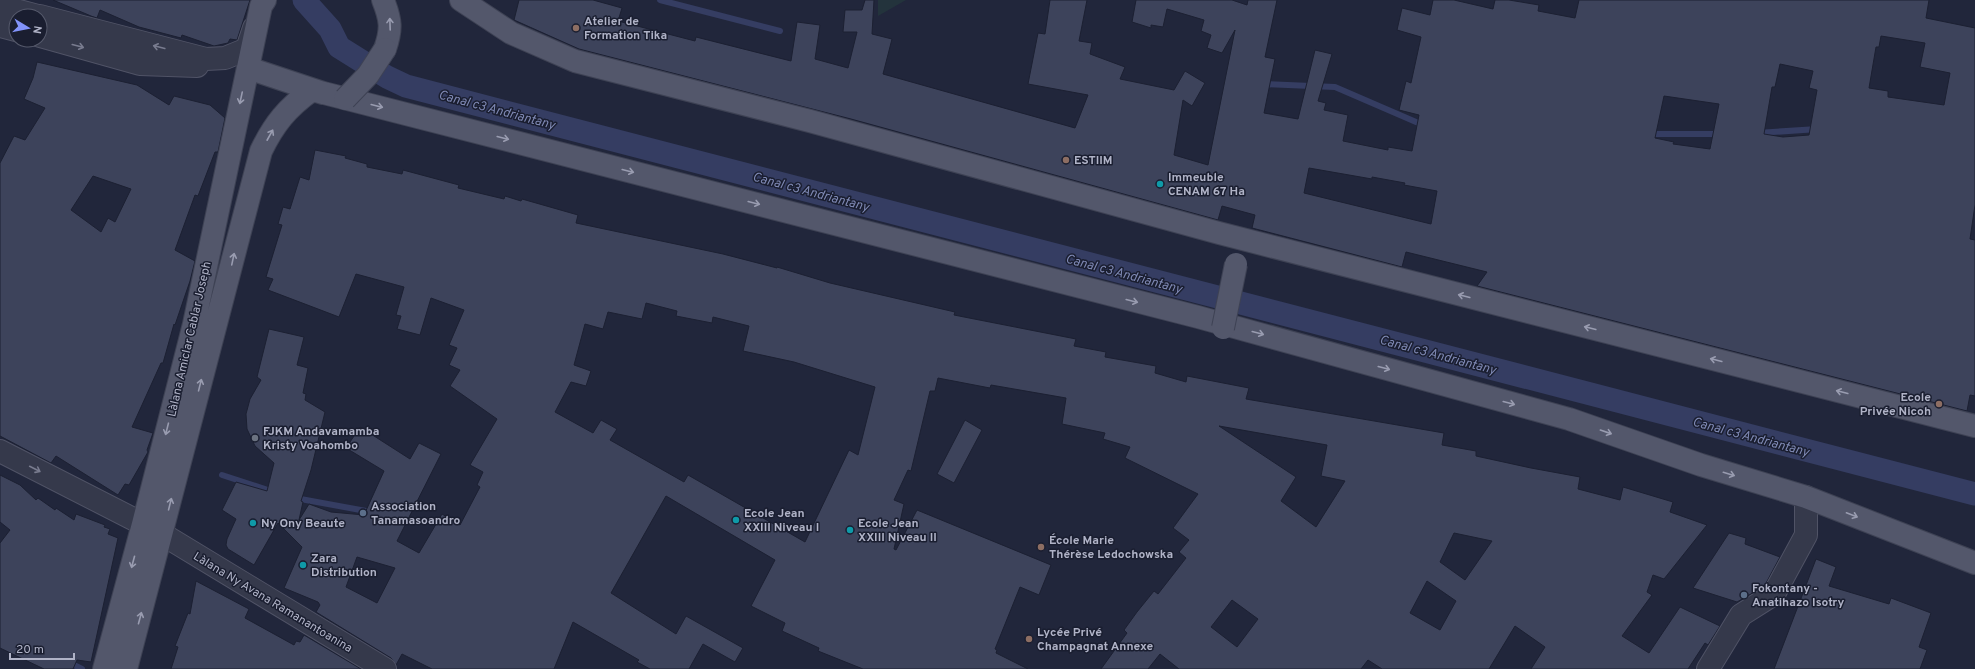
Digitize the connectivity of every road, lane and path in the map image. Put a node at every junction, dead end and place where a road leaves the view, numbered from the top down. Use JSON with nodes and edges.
{"nodes":[{"id":1,"x":383,"y":0,"type":"edge"},
{"id":2,"x":461,"y":0,"type":"edge"},
{"id":3,"x":263,"y":3,"type":"edge"},
{"id":4,"x":48,"y":18,"type":"edge"},
{"id":5,"x":48,"y":38,"type":"edge"},
{"id":6,"x":248,"y":68,"type":"junction"},
{"id":7,"x":312,"y":90,"type":"junction"},
{"id":8,"x":1219,"y":233,"type":"junction"},
{"id":9,"x":1198,"y":317,"type":"junction"},
{"id":10,"x":1975,"y":426,"type":"edge"},
{"id":11,"x":0,"y":451,"type":"edge"},
{"id":12,"x":1806,"y":497,"type":"junction"},
{"id":13,"x":152,"y":529,"type":"junction"},
{"id":14,"x":1975,"y":563,"type":"edge"},
{"id":15,"x":104,"y":669,"type":"edge"},
{"id":16,"x":126,"y":669,"type":"edge"},
{"id":17,"x":385,"y":669,"type":"edge"},
{"id":18,"x":1708,"y":669,"type":"edge"}],
"edges":[{"from":7,"to":1,"type":"main road","one_way":true,"bridge":true},
{"from":2,"to":8,"type":"main road"},
{"from":3,"to":4,"type":"street","one_way":true},
{"from":3,"to":6,"type":"main road","name":"Làlana Amiclar Cablar Joseph"},
{"from":5,"to":6,"type":"street","one_way":true},
{"from":6,"to":7,"type":"main road"},
{"from":6,"to":13,"type":"main road","name":"Làlana Amiclar Cablar Joseph","one_way":true},
{"from":7,"to":9,"type":"main road","one_way":true},
{"from":13,"to":7,"type":"main road","name":"Làlana Amiclar Cablar Joseph","one_way":true},
{"from":8,"to":9,"type":"main road","bridge":true},
{"from":10,"to":8,"type":"main road","one_way":true},
{"from":9,"to":12,"type":"main road","one_way":true},
{"from":11,"to":13,"type":"street","name":"Làlana Ny Avana Ramanantoanina","one_way":true},
{"from":12,"to":14,"type":"main road","one_way":true},
{"from":12,"to":18,"type":"street"},
{"from":13,"to":15,"type":"main road","name":"Làlana Amiclar Cablar Joseph","one_way":true},
{"from":16,"to":13,"type":"main road","name":"Làlana Amiclar Cablar Joseph","one_way":true},
{"from":13,"to":17,"type":"street","name":"Làlana Ny Avana Ramanantoanina"}]}
